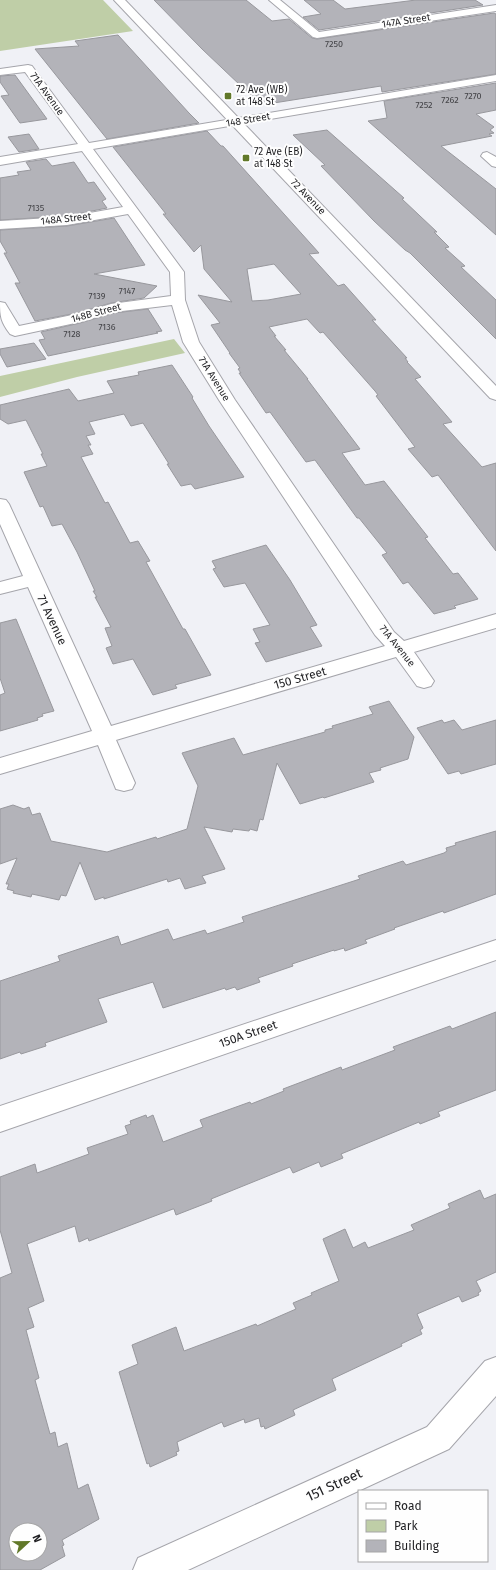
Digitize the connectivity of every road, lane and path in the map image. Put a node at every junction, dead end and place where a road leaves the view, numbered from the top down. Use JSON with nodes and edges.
{"nodes":[{"id":1,"x":119,"y":0,"type":"edge"},
{"id":2,"x":274,"y":0,"type":"edge"},
{"id":3,"x":496,"y":8,"type":"edge"},
{"id":4,"x":0,"y":72,"type":"edge"},
{"id":5,"x":496,"y":78,"type":"edge"},
{"id":6,"x":236,"y":123,"type":"junction"},
{"id":7,"x":86,"y":148,"type":"junction"},
{"id":8,"x":0,"y":161,"type":"edge"},
{"id":9,"x":131,"y":209,"type":"junction"},
{"id":10,"x":0,"y":224,"type":"edge"},
{"id":11,"x":178,"y":300,"type":"junction"},
{"id":12,"x":0,"y":306,"type":"edge"},
{"id":13,"x":496,"y":395,"type":"edge"},
{"id":14,"x":0,"y":504,"type":"edge"},
{"id":15,"x":34,"y":579,"type":"junction"},
{"id":16,"x":0,"y":588,"type":"edge"},
{"id":17,"x":496,"y":621,"type":"edge"},
{"id":18,"x":401,"y":648,"type":"junction"},
{"id":19,"x":424,"y":681,"type":"dead end"},
{"id":20,"x":105,"y":735,"type":"junction"},
{"id":21,"x":0,"y":766,"type":"edge"},
{"id":22,"x":124,"y":783,"type":"dead end"},
{"id":23,"x":496,"y":950,"type":"edge"},
{"id":24,"x":0,"y":1119,"type":"edge"},
{"id":25,"x":496,"y":1372,"type":"edge"},
{"id":26,"x":150,"y":1570,"type":"edge"}],
"edges":[{"from":1,"to":6,"type":"street","name":"72 Avenue"},
{"from":2,"to":3,"type":"street","name":"147A Street"},
{"from":4,"to":7,"type":"street","name":"71A Avenue"},
{"from":5,"to":6,"type":"street","name":"148 Street"},
{"from":6,"to":7,"type":"street","name":"148 Street"},
{"from":6,"to":13,"type":"street","name":"72 Avenue"},
{"from":7,"to":8,"type":"street","name":"148 Street"},
{"from":7,"to":9,"type":"street","name":"71A Avenue"},
{"from":9,"to":10,"type":"street","name":"148A Street"},
{"from":9,"to":11,"type":"street","name":"71A Avenue"},
{"from":11,"to":12,"type":"street","name":"148B Street"},
{"from":11,"to":18,"type":"street","name":"71A Avenue"},
{"from":14,"to":15,"type":"street","name":"71 Avenue"},
{"from":15,"to":16,"type":"street"},
{"from":15,"to":20,"type":"street","name":"71 Avenue"},
{"from":17,"to":18,"type":"street","name":"150 Street"},
{"from":18,"to":19,"type":"street","name":"71A Avenue"},
{"from":18,"to":20,"type":"street","name":"150 Street"},
{"from":20,"to":21,"type":"street","name":"150 Street"},
{"from":20,"to":22,"type":"street"},
{"from":23,"to":24,"type":"street","name":"150A Street"},
{"from":25,"to":26,"type":"street","name":"151 Street"}]}
